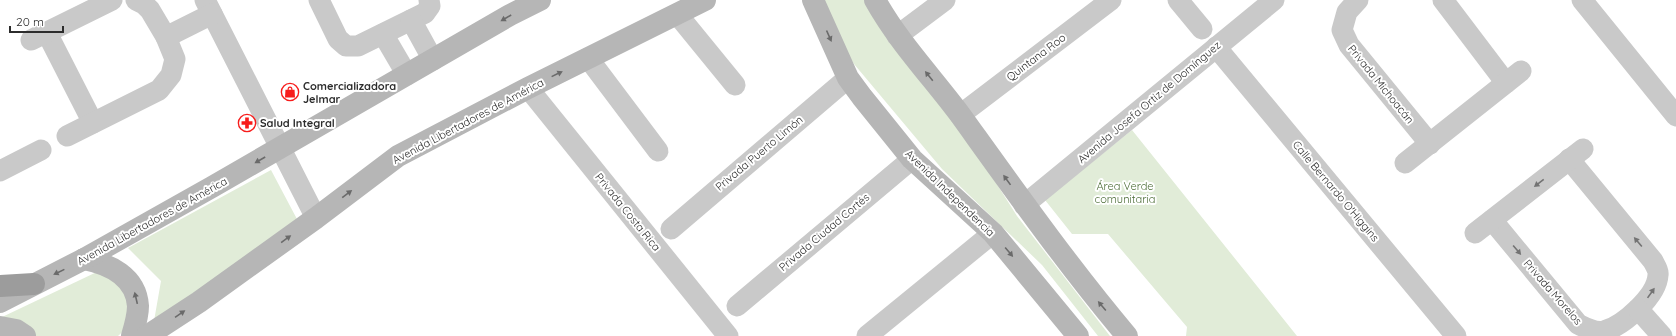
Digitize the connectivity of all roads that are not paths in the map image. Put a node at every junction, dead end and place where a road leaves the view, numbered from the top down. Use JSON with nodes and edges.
{"nodes":[{"id":1,"x":112,"y":0,"type":"edge"},
{"id":2,"x":136,"y":0,"type":"edge"},
{"id":3,"x":318,"y":0,"type":"edge"},
{"id":4,"x":429,"y":0,"type":"edge"},
{"id":5,"x":540,"y":0,"type":"edge"},
{"id":6,"x":705,"y":0,"type":"edge"},
{"id":7,"x":813,"y":0,"type":"edge"},
{"id":8,"x":875,"y":0,"type":"edge"},
{"id":9,"x":945,"y":0,"type":"edge"},
{"id":10,"x":1111,"y":0,"type":"edge"},
{"id":11,"x":1178,"y":0,"type":"edge"},
{"id":12,"x":1274,"y":0,"type":"edge"},
{"id":13,"x":1358,"y":0,"type":"edge"},
{"id":14,"x":1443,"y":0,"type":"edge"},
{"id":15,"x":1582,"y":0,"type":"edge"},
{"id":16,"x":208,"y":5,"type":"edge"},
{"id":17,"x":677,"y":14,"type":"junction"},
{"id":18,"x":411,"y":20,"type":"junction"},
{"id":19,"x":1202,"y":29,"type":"dead end"},
{"id":20,"x":163,"y":31,"type":"junction"},
{"id":21,"x":383,"y":34,"type":"junction"},
{"id":22,"x":897,"y":36,"type":"junction"},
{"id":23,"x":1216,"y":46,"type":"junction"},
{"id":24,"x":588,"y":58,"type":"junction"},
{"id":25,"x":433,"y":60,"type":"junction"},
{"id":26,"x":407,"y":75,"type":"junction"},
{"id":27,"x":848,"y":78,"type":"junction"},
{"id":28,"x":735,"y":85,"type":"dead end"},
{"id":29,"x":528,"y":88,"type":"junction"},
{"id":30,"x":960,"y":115,"type":"junction"},
{"id":31,"x":1676,"y":116,"type":"edge"},
{"id":32,"x":93,"y":123,"type":"junction"},
{"id":33,"x":67,"y":136,"type":"dead end"},
{"id":34,"x":1430,"y":144,"type":"junction"},
{"id":35,"x":281,"y":148,"type":"junction"},
{"id":36,"x":41,"y":150,"type":"dead end"},
{"id":37,"x":658,"y":150,"type":"dead end"},
{"id":38,"x":912,"y":159,"type":"junction"},
{"id":39,"x":1405,"y":164,"type":"dead end"},
{"id":40,"x":0,"y":169,"type":"edge"},
{"id":41,"x":1024,"y":205,"type":"junction"},
{"id":42,"x":316,"y":218,"type":"junction"},
{"id":43,"x":1492,"y":220,"type":"junction"},
{"id":44,"x":671,"y":229,"type":"dead end"},
{"id":45,"x":993,"y":233,"type":"junction"},
{"id":46,"x":1475,"y":233,"type":"dead end"},
{"id":47,"x":84,"y":259,"type":"junction"},
{"id":48,"x":34,"y":284,"type":"junction"},
{"id":49,"x":0,"y":286,"type":"edge"},
{"id":50,"x":0,"y":302,"type":"edge"},
{"id":51,"x":737,"y":306,"type":"dead end"},
{"id":52,"x":1633,"y":314,"type":"junction"},
{"id":53,"x":0,"y":327,"type":"edge"},
{"id":54,"x":25,"y":336,"type":"edge"},
{"id":55,"x":132,"y":336,"type":"edge"},
{"id":56,"x":147,"y":336,"type":"edge"},
{"id":57,"x":728,"y":336,"type":"edge"},
{"id":58,"x":867,"y":336,"type":"edge"},
{"id":59,"x":1078,"y":336,"type":"edge"},
{"id":60,"x":1127,"y":336,"type":"edge"},
{"id":61,"x":1456,"y":336,"type":"edge"},
{"id":62,"x":1642,"y":336,"type":"edge"},
{"id":63,"x":1662,"y":336,"type":"edge"}],
"edges":[{"from":1,"to":32,"type":"street"},
{"from":2,"to":20,"type":"street"},
{"from":3,"to":21,"type":"street"},
{"from":4,"to":18,"type":"street"},
{"from":5,"to":25,"type":"main road","name":"Avenida Libertadores de América","one_way":true},
{"from":6,"to":17,"type":"main road","name":"Avenida Libertadores de América"},
{"from":7,"to":27,"type":"main road","name":"Avenida Independencia","one_way":true},
{"from":8,"to":22,"type":"main road"},
{"from":9,"to":22,"type":"street"},
{"from":10,"to":30,"type":"street","name":"Quintana Roo"},
{"from":11,"to":19,"type":"street"},
{"from":12,"to":23,"type":"street","name":"Avenida Josefa Ortiz de Domínguez"},
{"from":13,"to":34,"type":"street","name":"Privada Michoacán"},
{"from":14,"to":34,"type":"street"},
{"from":15,"to":31,"type":"street"},
{"from":16,"to":20,"type":"street"},
{"from":16,"to":35,"type":"street"},
{"from":17,"to":24,"type":"main road","name":"Avenida Libertadores de América"},
{"from":17,"to":28,"type":"street"},
{"from":18,"to":21,"type":"street"},
{"from":18,"to":25,"type":"street"},
{"from":20,"to":32,"type":"street"},
{"from":21,"to":26,"type":"street"},
{"from":30,"to":22,"type":"main road","one_way":true},
{"from":23,"to":41,"type":"street","name":"Avenida Josefa Ortiz de Domínguez"},
{"from":23,"to":61,"type":"street","name":"Calle Bernardo O'Higgins"},
{"from":29,"to":24,"type":"main road","name":"Avenida Libertadores de América","one_way":true},
{"from":24,"to":37,"type":"street"},
{"from":25,"to":26,"type":"main road","name":"Avenida Libertadores de América"},
{"from":26,"to":35,"type":"main road","name":"Avenida Libertadores de América"},
{"from":27,"to":38,"type":"main road","name":"Avenida Independencia"},
{"from":27,"to":44,"type":"street","name":"Privada Puerto Limón"},
{"from":42,"to":29,"type":"main road","name":"Avenida Libertadores de América","one_way":true},
{"from":29,"to":57,"type":"street","name":"Privada Costa Rica"},
{"from":41,"to":30,"type":"main road","one_way":true},
{"from":32,"to":33,"type":"street"},
{"from":34,"to":39,"type":"street"},
{"from":35,"to":42,"type":"street"},
{"from":35,"to":47,"type":"main road","name":"Avenida Libertadores de América","one_way":true},
{"from":36,"to":40,"type":"street"},
{"from":38,"to":45,"type":"main road","name":"Avenida Independencia"},
{"from":38,"to":51,"type":"street","name":"Privada Ciudad Cortés"},
{"from":60,"to":41,"type":"main road","one_way":true},
{"from":56,"to":42,"type":"main road","name":"Avenida Libertadores de América","one_way":true},
{"from":43,"to":46,"type":"street","name":"Privada Morelos"},
{"from":43,"to":52,"type":"street","name":"Privada Morelos","one_way":true},
{"from":52,"to":43,"type":"street","name":"Privada Morelos","one_way":true},
{"from":45,"to":58,"type":"street"},
{"from":45,"to":59,"type":"main road","name":"Avenida Independencia","one_way":true},
{"from":47,"to":48,"type":"main road","name":"Avenida Libertadores de América","one_way":true},
{"from":55,"to":47,"type":"main road","one_way":true},
{"from":48,"to":49,"type":"highway"},
{"from":48,"to":50,"type":"main road"},
{"from":52,"to":62,"type":"street"},
{"from":52,"to":63,"type":"street"},
{"from":53,"to":54,"type":"main road"}]}
